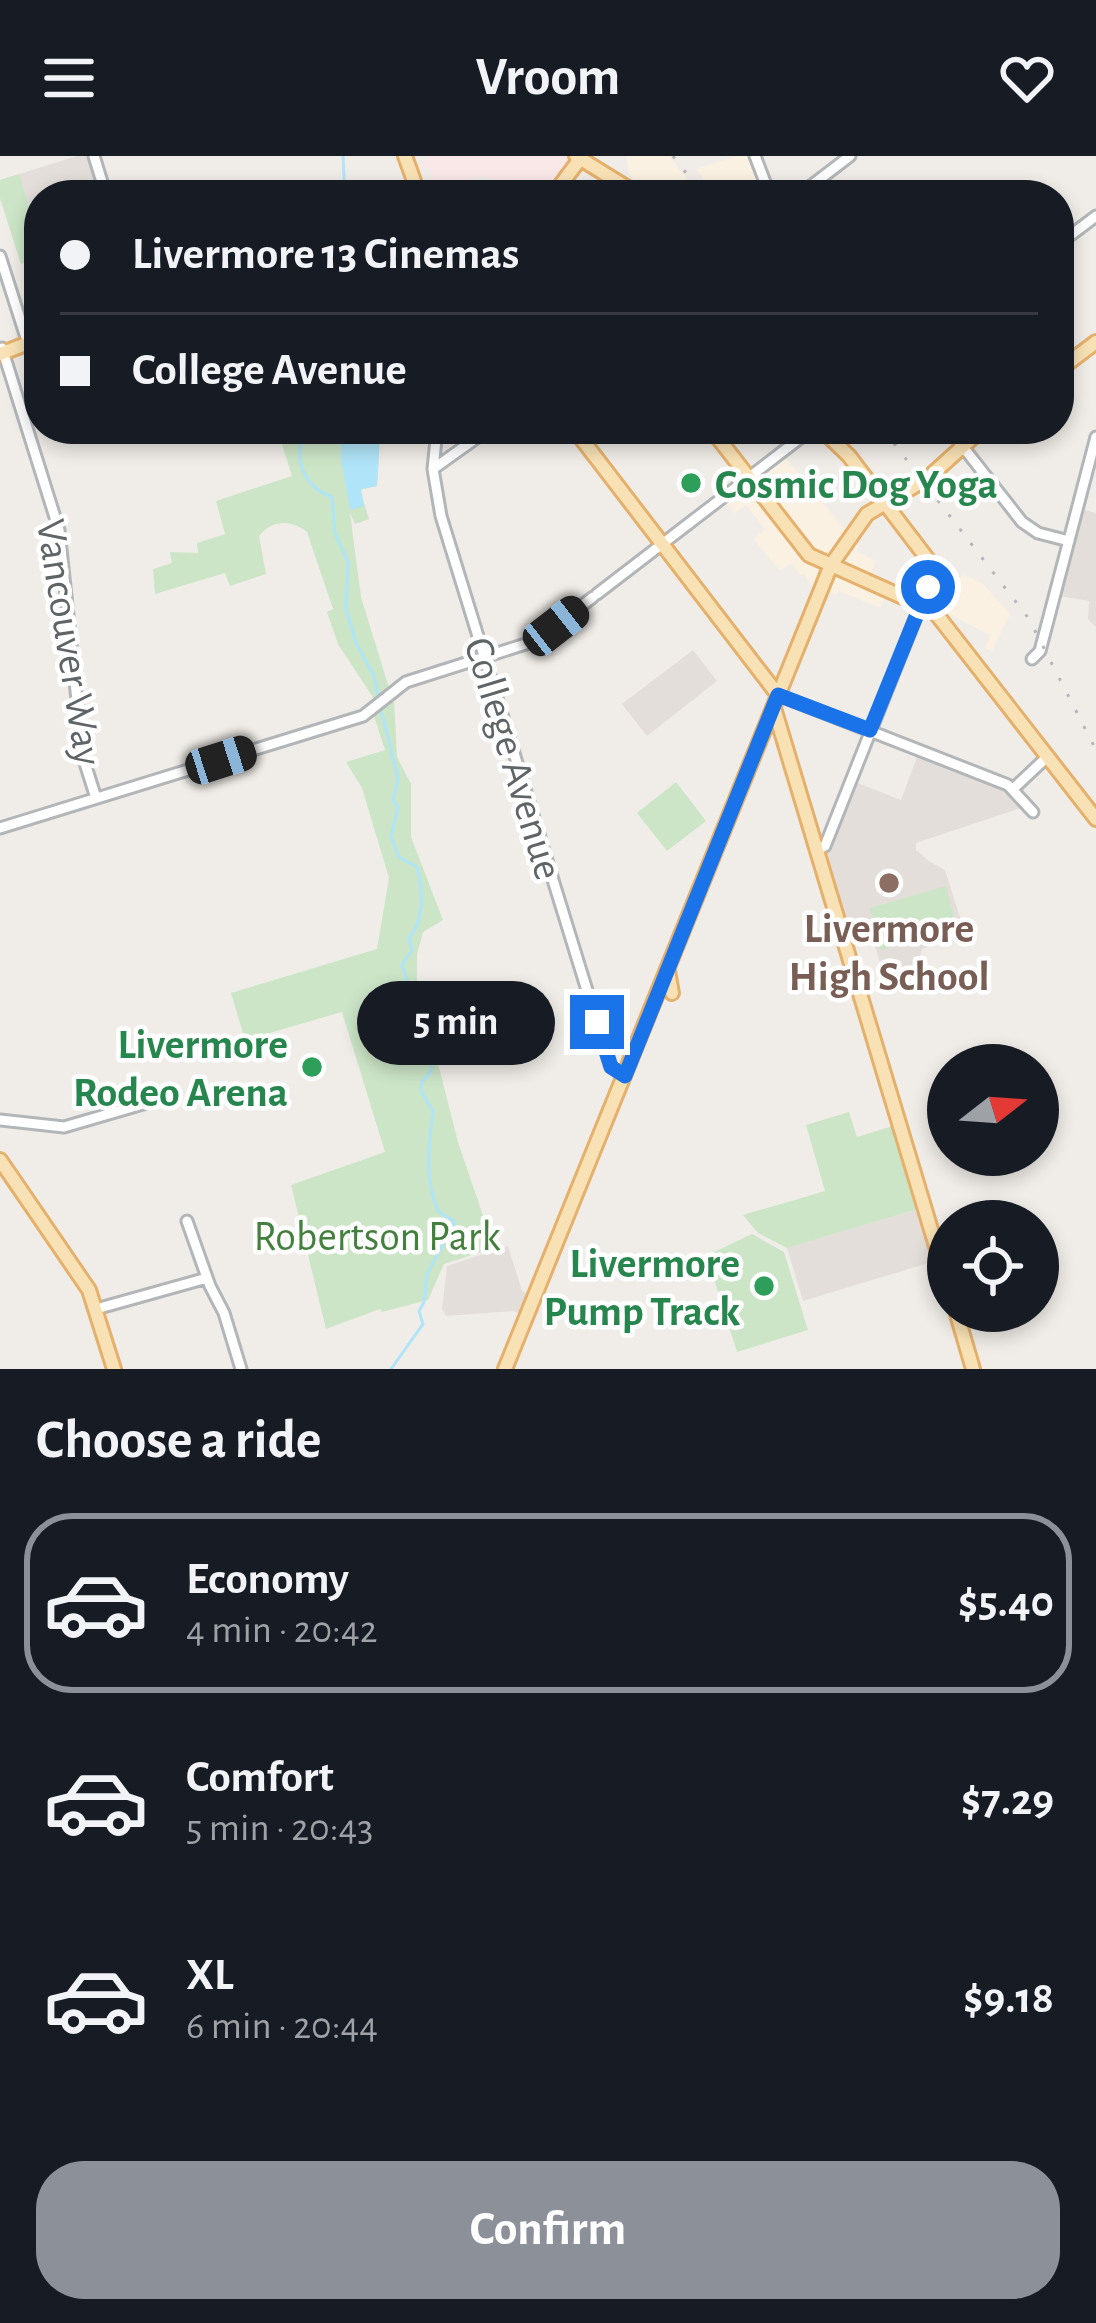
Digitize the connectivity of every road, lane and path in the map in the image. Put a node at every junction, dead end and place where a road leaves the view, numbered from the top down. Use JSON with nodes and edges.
{"nodes":[{"id":1,"x":850,"y":156,"type":"edge"},
{"id":2,"x":578,"y":162,"type":"edge"},
{"id":3,"x":609,"y":180,"type":"edge"},
{"id":4,"x":819,"y":180,"type":"edge"},
{"id":5,"x":0,"y":256,"type":"edge"},
{"id":6,"x":24,"y":316,"type":"edge"},
{"id":7,"x":2,"y":351,"type":"edge"},
{"id":8,"x":24,"y":421,"type":"edge"},
{"id":9,"x":1096,"y":437,"type":"edge"},
{"id":10,"x":31,"y":444,"type":"edge"},
{"id":11,"x":436,"y":444,"type":"edge"},
{"id":12,"x":468,"y":444,"type":"edge"},
{"id":13,"x":586,"y":444,"type":"edge"},
{"id":14,"x":723,"y":444,"type":"edge"},
{"id":15,"x":798,"y":444,"type":"edge"},
{"id":16,"x":832,"y":444,"type":"edge"},
{"id":17,"x":837,"y":444,"type":"edge"},
{"id":18,"x":964,"y":444,"type":"edge"},
{"id":19,"x":962,"y":446,"type":"junction"},
{"id":20,"x":433,"y":469,"type":"junction"},
{"id":21,"x":749,"y":478,"type":"junction"},
{"id":22,"x":884,"y":506,"type":"junction"},
{"id":23,"x":1069,"y":541,"type":"junction"},
{"id":24,"x":663,"y":544,"type":"junction"},
{"id":25,"x":831,"y":565,"type":"junction"},
{"id":26,"x":921,"y":605,"type":"junction"},
{"id":27,"x":485,"y":657,"type":"junction"},
{"id":28,"x":1032,"y":659,"type":"dead end"},
{"id":29,"x":776,"y":701,"type":"junction"},
{"id":30,"x":870,"y":730,"type":"junction"},
{"id":31,"x":1045,"y":759,"type":"junction"},
{"id":32,"x":1013,"y":789,"type":"junction"},
{"id":33,"x":96,"y":799,"type":"junction"},
{"id":34,"x":1034,"y":812,"type":"dead end"},
{"id":35,"x":1096,"y":823,"type":"edge"},
{"id":36,"x":0,"y":828,"type":"edge"},
{"id":37,"x":820,"y":844,"type":"junction"},
{"id":38,"x":668,"y":970,"type":"junction"},
{"id":39,"x":672,"y":994,"type":"dead end"},
{"id":40,"x":625,"y":1076,"type":"junction"},
{"id":41,"x":166,"y":1097,"type":"dead end"},
{"id":42,"x":0,"y":1120,"type":"edge"},
{"id":43,"x":0,"y":1165,"type":"edge"},
{"id":44,"x":927,"y":1213,"type":"edge"},
{"id":45,"x":187,"y":1221,"type":"dead end"},
{"id":46,"x":207,"y":1278,"type":"junction"},
{"id":47,"x":96,"y":1310,"type":"junction"},
{"id":48,"x":962,"y":1332,"type":"edge"},
{"id":49,"x":114,"y":1369,"type":"edge"},
{"id":50,"x":242,"y":1369,"type":"edge"},
{"id":51,"x":506,"y":1369,"type":"edge"},
{"id":52,"x":973,"y":1369,"type":"edge"}],
"edges":[{"from":1,"to":4,"type":"street"},
{"from":2,"to":3,"type":"main road"},
{"from":5,"to":6,"type":"street"},
{"from":7,"to":8,"type":"street","name":"Vancouver Way"},
{"from":9,"to":23,"type":"street"},
{"from":10,"to":33,"type":"street","name":"Vancouver Way"},
{"from":11,"to":20,"type":"street","name":"College Avenue"},
{"from":12,"to":20,"type":"street"},
{"from":13,"to":24,"type":"main road"},
{"from":14,"to":21,"type":"main road"},
{"from":15,"to":21,"type":"street"},
{"from":16,"to":22,"type":"main road"},
{"from":17,"to":22,"type":"main road"},
{"from":18,"to":19,"type":"main road"},
{"from":19,"to":22,"type":"main road"},
{"from":19,"to":23,"type":"street"},
{"from":20,"to":27,"type":"street","name":"College Avenue"},
{"from":21,"to":24,"type":"street"},
{"from":21,"to":25,"type":"main road"},
{"from":22,"to":25,"type":"main road"},
{"from":22,"to":26,"type":"main road"},
{"from":23,"to":28,"type":"street"},
{"from":24,"to":27,"type":"street"},
{"from":24,"to":29,"type":"main road"},
{"from":25,"to":26,"type":"main road"},
{"from":25,"to":29,"type":"main road"},
{"from":26,"to":30,"type":"street"},
{"from":26,"to":31,"type":"main road"},
{"from":27,"to":33,"type":"street"},
{"from":27,"to":40,"type":"street","name":"College Avenue"},
{"from":29,"to":30,"type":"street"},
{"from":29,"to":37,"type":"main road"},
{"from":29,"to":38,"type":"main road"},
{"from":30,"to":32,"type":"street"},
{"from":30,"to":37,"type":"street"},
{"from":31,"to":32,"type":"street"},
{"from":31,"to":35,"type":"main road"},
{"from":32,"to":34,"type":"street"},
{"from":33,"to":36,"type":"street"},
{"from":37,"to":44,"type":"main road"},
{"from":38,"to":39,"type":"main road"},
{"from":38,"to":40,"type":"main road"},
{"from":40,"to":51,"type":"main road"},
{"from":41,"to":42,"type":"street"},
{"from":43,"to":47,"type":"main road"},
{"from":45,"to":46,"type":"street"},
{"from":46,"to":47,"type":"street"},
{"from":46,"to":50,"type":"street"},
{"from":47,"to":49,"type":"main road"},
{"from":48,"to":52,"type":"main road"}]}
